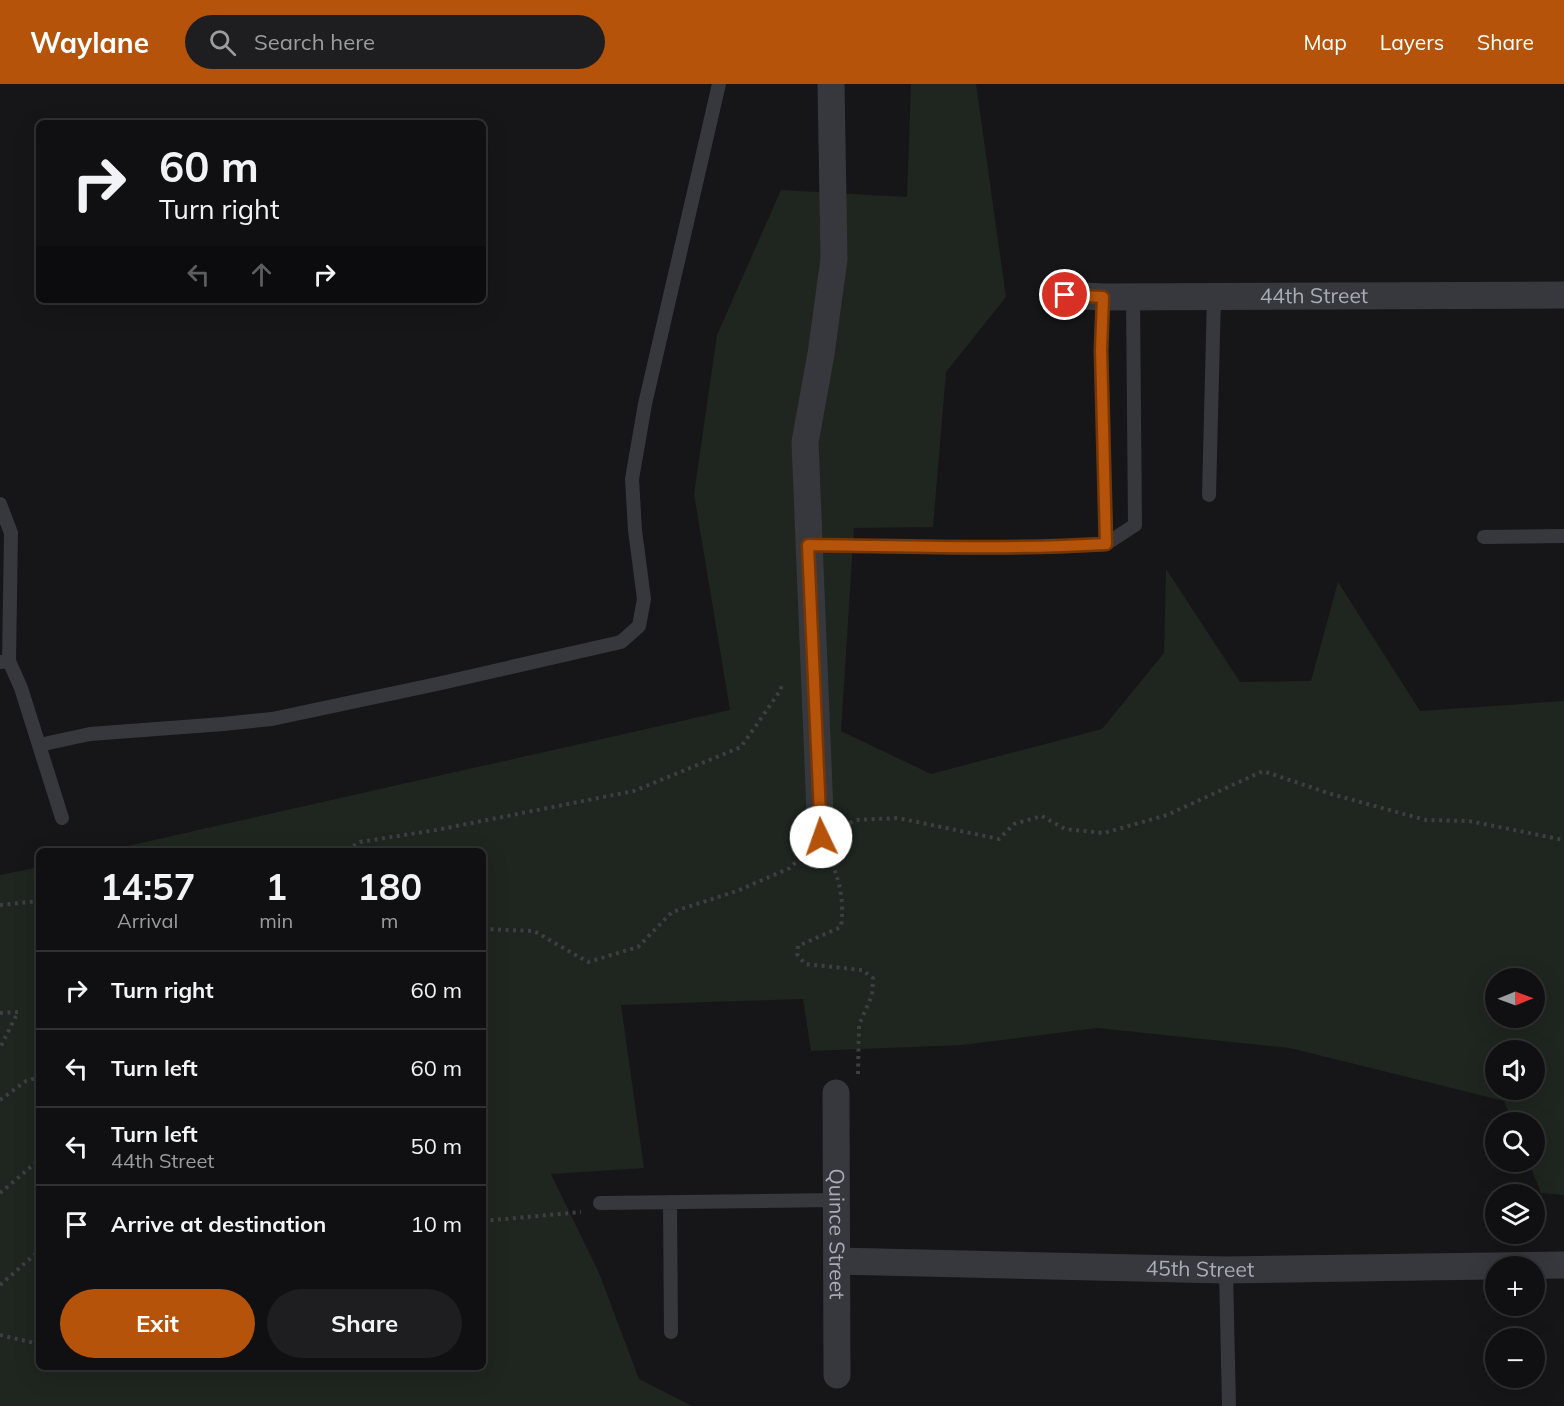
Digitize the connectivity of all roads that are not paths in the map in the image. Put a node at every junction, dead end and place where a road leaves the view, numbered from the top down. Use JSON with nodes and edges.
{"nodes":[{"id":1,"x":719,"y":84,"type":"edge"},
{"id":2,"x":831,"y":84,"type":"edge"},
{"id":3,"x":1065,"y":295,"type":"dead end"},
{"id":4,"x":1564,"y":295,"type":"edge"},
{"id":5,"x":1214,"y":296,"type":"junction"},
{"id":6,"x":1103,"y":297,"type":"junction"},
{"id":7,"x":1134,"y":297,"type":"junction"},
{"id":8,"x":1209,"y":495,"type":"dead end"},
{"id":9,"x":0,"y":504,"type":"edge"},
{"id":10,"x":1564,"y":536,"type":"edge"},
{"id":11,"x":1484,"y":537,"type":"dead end"},
{"id":12,"x":1106,"y":544,"type":"junction"},
{"id":13,"x":808,"y":545,"type":"junction"},
{"id":14,"x":4,"y":662,"type":"edge"},
{"id":15,"x":39,"y":745,"type":"junction"},
{"id":16,"x":62,"y":818,"type":"dead end"},
{"id":17,"x":821,"y":837,"type":"road end"},
{"id":18,"x":847,"y":1087,"type":"road end"},
{"id":19,"x":837,"y":1200,"type":"junction"},
{"id":20,"x":670,"y":1202,"type":"junction"},
{"id":21,"x":600,"y":1203,"type":"road end"},
{"id":22,"x":837,"y":1261,"type":"junction"},
{"id":23,"x":1564,"y":1265,"type":"edge"},
{"id":24,"x":1226,"y":1270,"type":"junction"},
{"id":25,"x":671,"y":1332,"type":"dead end"},
{"id":26,"x":837,"y":1375,"type":"dead end"},
{"id":27,"x":1229,"y":1406,"type":"edge"}],
"edges":[{"from":1,"to":15,"type":"lane"},
{"from":2,"to":13,"type":"street"},
{"from":3,"to":6,"type":"street","name":"44th Street"},
{"from":4,"to":5,"type":"street","name":"44th Street"},
{"from":5,"to":7,"type":"street","name":"44th Street"},
{"from":5,"to":8,"type":"lane"},
{"from":6,"to":7,"type":"street","name":"44th Street"},
{"from":6,"to":12,"type":"lane"},
{"from":7,"to":12,"type":"lane"},
{"from":9,"to":14,"type":"lane"},
{"from":10,"to":11,"type":"lane"},
{"from":12,"to":13,"type":"lane"},
{"from":13,"to":17,"type":"street"},
{"from":14,"to":15,"type":"lane"},
{"from":15,"to":16,"type":"lane"},
{"from":18,"to":19,"type":"street","name":"Quince Street"},
{"from":19,"to":20,"type":"lane"},
{"from":19,"to":22,"type":"street","name":"Quince Street"},
{"from":20,"to":21,"type":"lane"},
{"from":20,"to":25,"type":"lane"},
{"from":22,"to":24,"type":"street","name":"45th Street"},
{"from":22,"to":26,"type":"street","name":"Quince Street"},
{"from":23,"to":24,"type":"street","name":"45th Street"},
{"from":24,"to":27,"type":"lane"}]}
